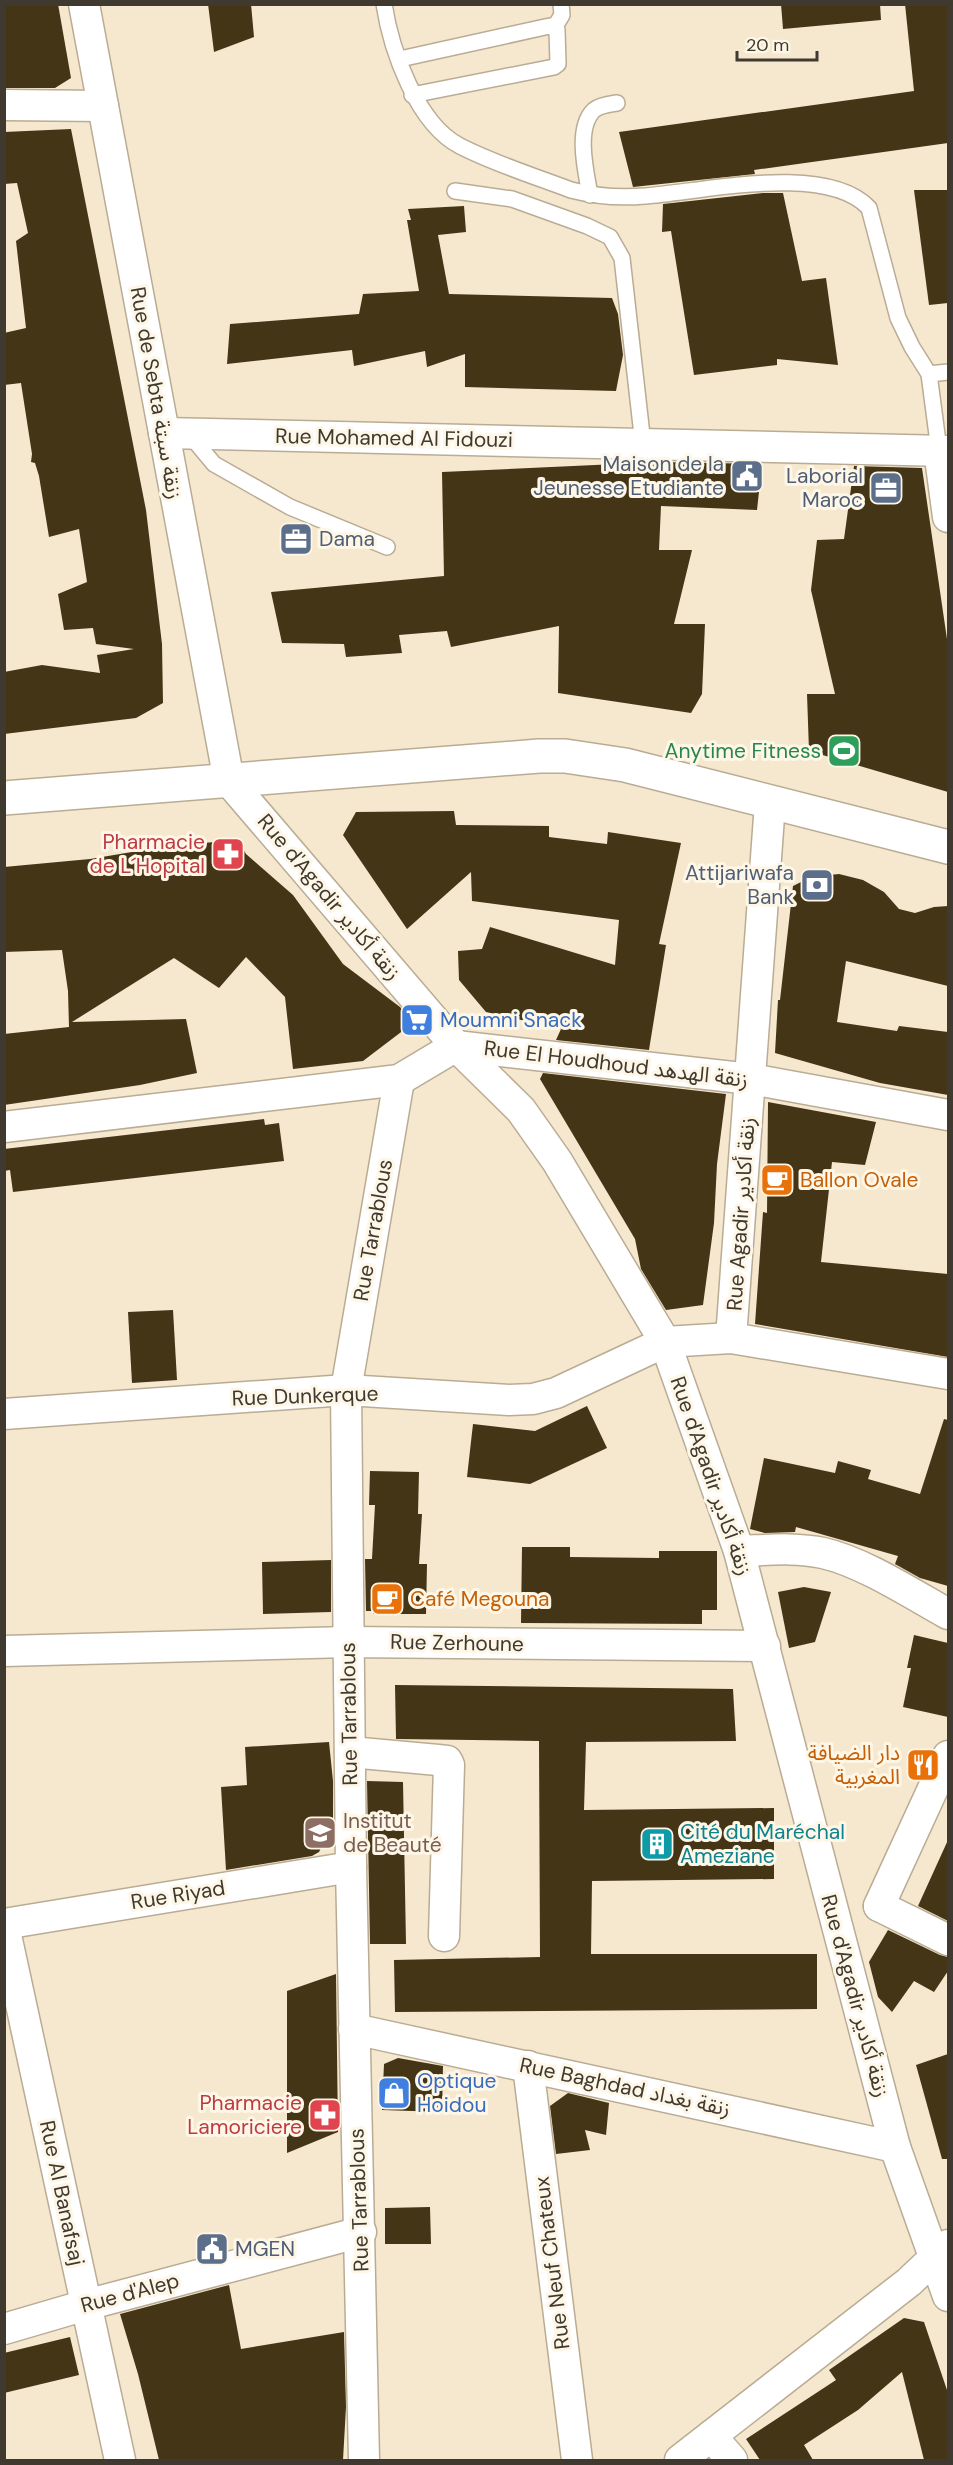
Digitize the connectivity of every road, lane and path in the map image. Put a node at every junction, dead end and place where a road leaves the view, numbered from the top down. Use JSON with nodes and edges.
{"nodes":[{"id":1,"x":84,"y":4,"type":"edge"},
{"id":2,"x":384,"y":4,"type":"edge"},
{"id":3,"x":561,"y":4,"type":"edge"},
{"id":4,"x":554,"y":28,"type":"junction"},
{"id":5,"x":399,"y":59,"type":"junction"},
{"id":6,"x":412,"y":94,"type":"junction"},
{"id":7,"x":617,"y":103,"type":"dead end"},
{"id":8,"x":4,"y":105,"type":"edge"},
{"id":9,"x":103,"y":106,"type":"junction"},
{"id":10,"x":455,"y":191,"type":"dead end"},
{"id":11,"x":590,"y":195,"type":"junction"},
{"id":12,"x":948,"y":372,"type":"edge"},
{"id":13,"x":929,"y":374,"type":"junction"},
{"id":14,"x":176,"y":433,"type":"junction"},
{"id":15,"x":643,"y":444,"type":"junction"},
{"id":16,"x":944,"y":450,"type":"edge"},
{"id":17,"x":948,"y":517,"type":"edge"},
{"id":18,"x":387,"y":547,"type":"dead end"},
{"id":19,"x":229,"y":781,"type":"junction"},
{"id":20,"x":4,"y":798,"type":"edge"},
{"id":21,"x":770,"y":803,"type":"junction"},
{"id":22,"x":948,"y":847,"type":"edge"},
{"id":23,"x":456,"y":1046,"type":"junction"},
{"id":24,"x":751,"y":1079,"type":"junction"},
{"id":25,"x":399,"y":1080,"type":"junction"},
{"id":26,"x":948,"y":1115,"type":"edge"},
{"id":27,"x":4,"y":1127,"type":"edge"},
{"id":28,"x":731,"y":1338,"type":"junction"},
{"id":29,"x":665,"y":1342,"type":"junction"},
{"id":30,"x":948,"y":1374,"type":"edge"},
{"id":31,"x":346,"y":1390,"type":"junction"},
{"id":32,"x":4,"y":1414,"type":"edge"},
{"id":33,"x":739,"y":1551,"type":"junction"},
{"id":34,"x":948,"y":1614,"type":"edge"},
{"id":35,"x":348,"y":1642,"type":"junction"},
{"id":36,"x":765,"y":1646,"type":"junction"},
{"id":37,"x":4,"y":1651,"type":"edge"},
{"id":38,"x":350,"y":1752,"type":"junction"},
{"id":39,"x":948,"y":1756,"type":"edge"},
{"id":40,"x":351,"y":1867,"type":"junction"},
{"id":41,"x":879,"y":1906,"type":"junction"},
{"id":42,"x":834,"y":1916,"type":"junction"},
{"id":43,"x":4,"y":1925,"type":"edge"},
{"id":44,"x":444,"y":1936,"type":"dead end"},
{"id":45,"x":948,"y":1940,"type":"edge"},
{"id":46,"x":354,"y":2029,"type":"junction"},
{"id":47,"x":528,"y":2066,"type":"junction"},
{"id":48,"x":895,"y":2147,"type":"junction"},
{"id":49,"x":361,"y":2232,"type":"junction"},
{"id":50,"x":942,"y":2251,"type":"edge"},
{"id":51,"x":948,"y":2295,"type":"edge"},
{"id":52,"x":86,"y":2304,"type":"junction"},
{"id":53,"x":4,"y":2329,"type":"edge"},
{"id":54,"x":711,"y":2436,"type":"junction"},
{"id":55,"x":120,"y":2460,"type":"edge"},
{"id":56,"x":364,"y":2460,"type":"edge"},
{"id":57,"x":577,"y":2460,"type":"edge"},
{"id":58,"x":680,"y":2460,"type":"edge"},
{"id":59,"x":732,"y":2460,"type":"edge"}],
"edges":[{"from":1,"to":9,"type":"street","name":"Rue de Sebta زنقة سبتة"},
{"from":2,"to":5,"type":"lane"},
{"from":3,"to":4,"type":"lane"},
{"from":4,"to":5,"type":"lane"},
{"from":4,"to":6,"type":"lane"},
{"from":5,"to":6,"type":"lane"},
{"from":6,"to":11,"type":"lane"},
{"from":7,"to":11,"type":"lane"},
{"from":8,"to":9,"type":"street"},
{"from":9,"to":14,"type":"street","name":"Rue de Sebta زنقة سبتة"},
{"from":10,"to":15,"type":"lane"},
{"from":11,"to":13,"type":"lane"},
{"from":12,"to":13,"type":"lane"},
{"from":13,"to":16,"type":"lane"},
{"from":14,"to":15,"type":"street","name":"Rue Mohamed Al Fidouzi"},
{"from":14,"to":18,"type":"lane"},
{"from":14,"to":19,"type":"street","name":"Rue de Sebta زنقة سبتة"},
{"from":15,"to":16,"type":"street","name":"Rue Mohamed Al Fidouzi"},
{"from":16,"to":17,"type":"street"},
{"from":19,"to":20,"type":"main road"},
{"from":19,"to":21,"type":"main road"},
{"from":19,"to":23,"type":"street","name":"Rue d'Agadir زنقة أكادير"},
{"from":21,"to":22,"type":"main road"},
{"from":21,"to":24,"type":"street","name":"Rue Agadir زنقة أكادير"},
{"from":23,"to":24,"type":"street","name":"Rue El Houdhoud زنقة الهدهد"},
{"from":23,"to":25,"type":"street","name":"Rue El Houdhoud زنقة الهدهد"},
{"from":23,"to":29,"type":"street","name":"Rue d'Agadir زنقة أكادير"},
{"from":24,"to":26,"type":"street","name":"Rue El Houdhoud زنقة الهدهد"},
{"from":24,"to":28,"type":"street","name":"Rue Agadir زنقة أكادير"},
{"from":25,"to":27,"type":"street","name":"Rue El Houdhoud زنقة الهدهد"},
{"from":25,"to":31,"type":"street","name":"Rue Tarrablous"},
{"from":28,"to":29,"type":"street"},
{"from":28,"to":30,"type":"street"},
{"from":29,"to":31,"type":"street","name":"Rue Dunkerque"},
{"from":29,"to":33,"type":"street","name":"Rue d'Agadir زنقة أكادير"},
{"from":31,"to":32,"type":"street","name":"Rue Dunkerque"},
{"from":31,"to":35,"type":"street","name":"Rue Tarrablous"},
{"from":33,"to":34,"type":"street"},
{"from":33,"to":36,"type":"street","name":"Rue d'Agadir زنقة أكادير"},
{"from":35,"to":36,"type":"street","name":"Rue Zerhoune"},
{"from":35,"to":37,"type":"street","name":"Rue Zerhoune"},
{"from":35,"to":38,"type":"street","name":"Rue Tarrablous"},
{"from":36,"to":42,"type":"street","name":"Rue d'Agadir زنقة أكادير"},
{"from":38,"to":40,"type":"street","name":"Rue Tarrablous"},
{"from":38,"to":44,"type":"street"},
{"from":39,"to":41,"type":"street"},
{"from":40,"to":43,"type":"street","name":"Rue Riyad"},
{"from":40,"to":46,"type":"street","name":"Rue Tarrablous"},
{"from":41,"to":42,"type":"street"},
{"from":41,"to":45,"type":"street"},
{"from":42,"to":48,"type":"street","name":"Rue d'Agadir زنقة أكادير"},
{"from":43,"to":52,"type":"street","name":"Rue Al Banafsaj"},
{"from":46,"to":47,"type":"street","name":"Rue Baghdad زنقة بغداد"},
{"from":46,"to":49,"type":"street","name":"Rue Tarrablous"},
{"from":47,"to":48,"type":"street","name":"Rue Baghdad زنقة بغداد"},
{"from":47,"to":57,"type":"street","name":"Rue Neuf Chateux"},
{"from":48,"to":50,"type":"street","name":"Rue d'Agadir زنقة أكادير"},
{"from":49,"to":52,"type":"street","name":"Rue d'Alep"},
{"from":49,"to":56,"type":"street","name":"Rue Tarrablous"},
{"from":50,"to":51,"type":"street","name":"Rue d'Agadir زنقة أكادير"},
{"from":50,"to":54,"type":"street"},
{"from":52,"to":53,"type":"street","name":"Rue d'Alep"},
{"from":52,"to":55,"type":"street","name":"Rue Al Banafsaj"},
{"from":54,"to":58,"type":"street"},
{"from":54,"to":59,"type":"street"}]}
